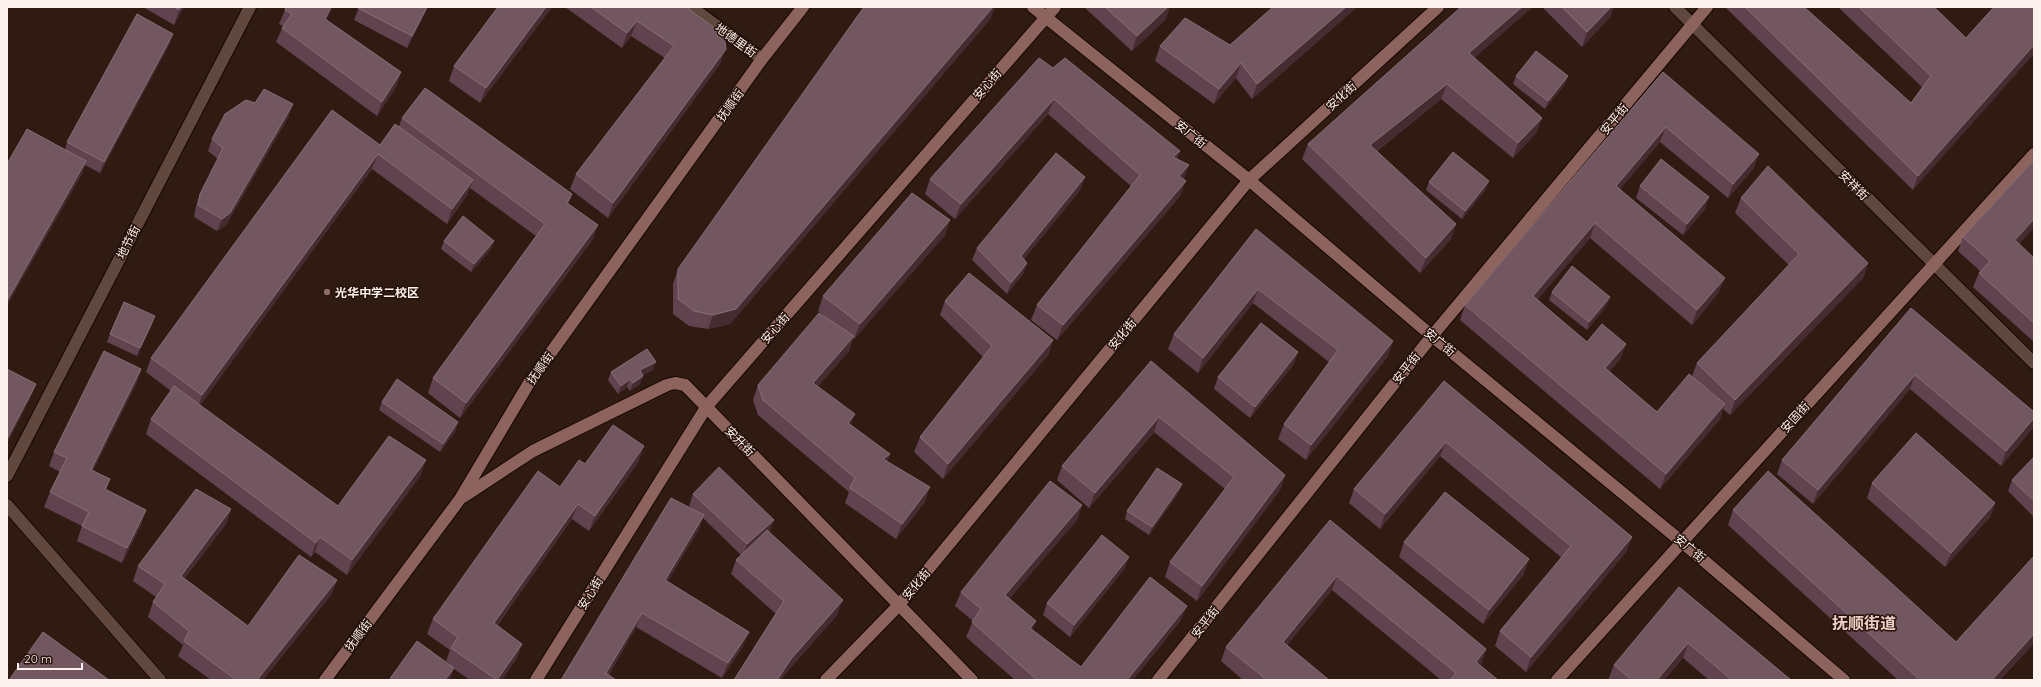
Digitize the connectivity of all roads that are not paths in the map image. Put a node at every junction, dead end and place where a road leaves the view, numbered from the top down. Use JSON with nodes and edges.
{"nodes":[{"id":1,"x":250,"y":7,"type":"edge"},
{"id":2,"x":691,"y":7,"type":"edge"},
{"id":3,"x":803,"y":7,"type":"edge"},
{"id":4,"x":1033,"y":7,"type":"edge"},
{"id":5,"x":1056,"y":7,"type":"edge"},
{"id":6,"x":1438,"y":7,"type":"edge"},
{"id":7,"x":1675,"y":7,"type":"edge"},
{"id":8,"x":1707,"y":7,"type":"edge"},
{"id":9,"x":1045,"y":17,"type":"junction"},
{"id":10,"x":1694,"y":25,"type":"junction"},
{"id":11,"x":762,"y":60,"type":"junction"},
{"id":12,"x":2034,"y":154,"type":"edge"},
{"id":13,"x":1249,"y":180,"type":"junction"},
{"id":14,"x":1933,"y":264,"type":"junction"},
{"id":15,"x":1432,"y":336,"type":"junction"},
{"id":16,"x":2034,"y":363,"type":"edge"},
{"id":17,"x":707,"y":406,"type":"junction"},
{"id":18,"x":7,"y":476,"type":"edge"},
{"id":19,"x":460,"y":499,"type":"junction"},
{"id":20,"x":7,"y":505,"type":"edge"},
{"id":21,"x":1682,"y":542,"type":"junction"},
{"id":22,"x":898,"y":606,"type":"junction"},
{"id":23,"x":160,"y":680,"type":"edge"},
{"id":24,"x":325,"y":680,"type":"edge"},
{"id":25,"x":536,"y":680,"type":"edge"},
{"id":26,"x":826,"y":680,"type":"edge"},
{"id":27,"x":972,"y":680,"type":"edge"},
{"id":28,"x":1158,"y":680,"type":"edge"},
{"id":29,"x":1557,"y":680,"type":"edge"},
{"id":30,"x":1844,"y":680,"type":"edge"}],
"edges":[{"from":1,"to":18,"type":"street","name":"地节街"},
{"from":2,"to":11,"type":"street","name":"地德里街"},
{"from":3,"to":11,"type":"street","name":"抚顺街"},
{"from":4,"to":9,"type":"street","name":"安广街"},
{"from":5,"to":9,"type":"street","name":"安心街"},
{"from":6,"to":13,"type":"street","name":"安化街"},
{"from":7,"to":10,"type":"street","name":"安祥街"},
{"from":8,"to":10,"type":"street","name":"安平街"},
{"from":9,"to":13,"type":"street","name":"安广街"},
{"from":9,"to":17,"type":"street","name":"安心街"},
{"from":10,"to":14,"type":"street","name":"安祥街"},
{"from":10,"to":15,"type":"street","name":"安平街"},
{"from":11,"to":19,"type":"street","name":"抚顺街"},
{"from":12,"to":14,"type":"street","name":"安固街"},
{"from":13,"to":15,"type":"street","name":"安广街"},
{"from":13,"to":22,"type":"street","name":"安化街"},
{"from":14,"to":16,"type":"street","name":"安祥街"},
{"from":14,"to":21,"type":"street","name":"安固街"},
{"from":15,"to":21,"type":"street","name":"安广街"},
{"from":15,"to":28,"type":"street","name":"安平街"},
{"from":17,"to":19,"type":"street","name":"安升街"},
{"from":17,"to":22,"type":"street","name":"安升街"},
{"from":17,"to":25,"type":"street","name":"安心街"},
{"from":19,"to":24,"type":"street","name":"抚顺街"},
{"from":20,"to":23,"type":"street"},
{"from":21,"to":29,"type":"street","name":"安固街"},
{"from":21,"to":30,"type":"street","name":"安广街"},
{"from":22,"to":26,"type":"street","name":"安化街"},
{"from":22,"to":27,"type":"street","name":"安升街"}]}
